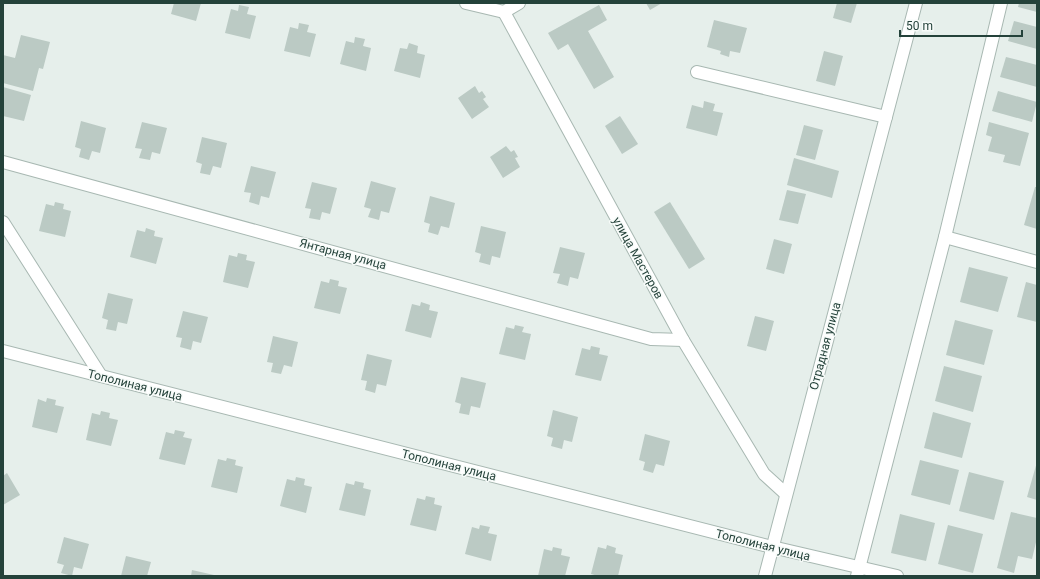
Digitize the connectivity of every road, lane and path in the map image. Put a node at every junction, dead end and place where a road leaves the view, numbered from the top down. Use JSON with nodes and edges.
{"nodes":[{"id":1,"x":466,"y":3,"type":"edge"},
{"id":2,"x":519,"y":3,"type":"edge"},
{"id":3,"x":916,"y":3,"type":"edge"},
{"id":4,"x":1001,"y":3,"type":"edge"},
{"id":5,"x":504,"y":12,"type":"junction"},
{"id":6,"x":697,"y":72,"type":"dead end"},
{"id":7,"x":886,"y":117,"type":"junction"},
{"id":8,"x":3,"y":162,"type":"edge"},
{"id":9,"x":3,"y":222,"type":"edge"},
{"id":10,"x":944,"y":238,"type":"junction"},
{"id":11,"x":1037,"y":262,"type":"edge"},
{"id":12,"x":683,"y":340,"type":"junction"},
{"id":13,"x":3,"y":351,"type":"edge"},
{"id":14,"x":102,"y":376,"type":"junction"},
{"id":15,"x":786,"y":494,"type":"junction"},
{"id":16,"x":772,"y":547,"type":"junction"},
{"id":17,"x":858,"y":572,"type":"edge"},
{"id":18,"x":765,"y":576,"type":"edge"},
{"id":19,"x":896,"y":576,"type":"edge"}],
"edges":[{"from":1,"to":5,"type":"street"},
{"from":2,"to":5,"type":"street"},
{"from":3,"to":7,"type":"street","name":"Отрадная улица"},
{"from":4,"to":10,"type":"street"},
{"from":5,"to":12,"type":"street","name":"улица Мастеров"},
{"from":6,"to":7,"type":"street"},
{"from":7,"to":15,"type":"street","name":"Отрадная улица"},
{"from":8,"to":12,"type":"street","name":"Янтарная улица"},
{"from":9,"to":14,"type":"street"},
{"from":10,"to":11,"type":"street"},
{"from":10,"to":17,"type":"street"},
{"from":12,"to":15,"type":"street","name":"улица Мастеров"},
{"from":13,"to":14,"type":"street","name":"Тополиная улица"},
{"from":14,"to":16,"type":"street","name":"Тополиная улица"},
{"from":15,"to":16,"type":"street","name":"Отрадная улица"},
{"from":16,"to":17,"type":"street","name":"Тополиная улица"},
{"from":16,"to":18,"type":"street","name":"Отрадная улица"},
{"from":17,"to":19,"type":"street","name":"Тополиная улица"}]}
